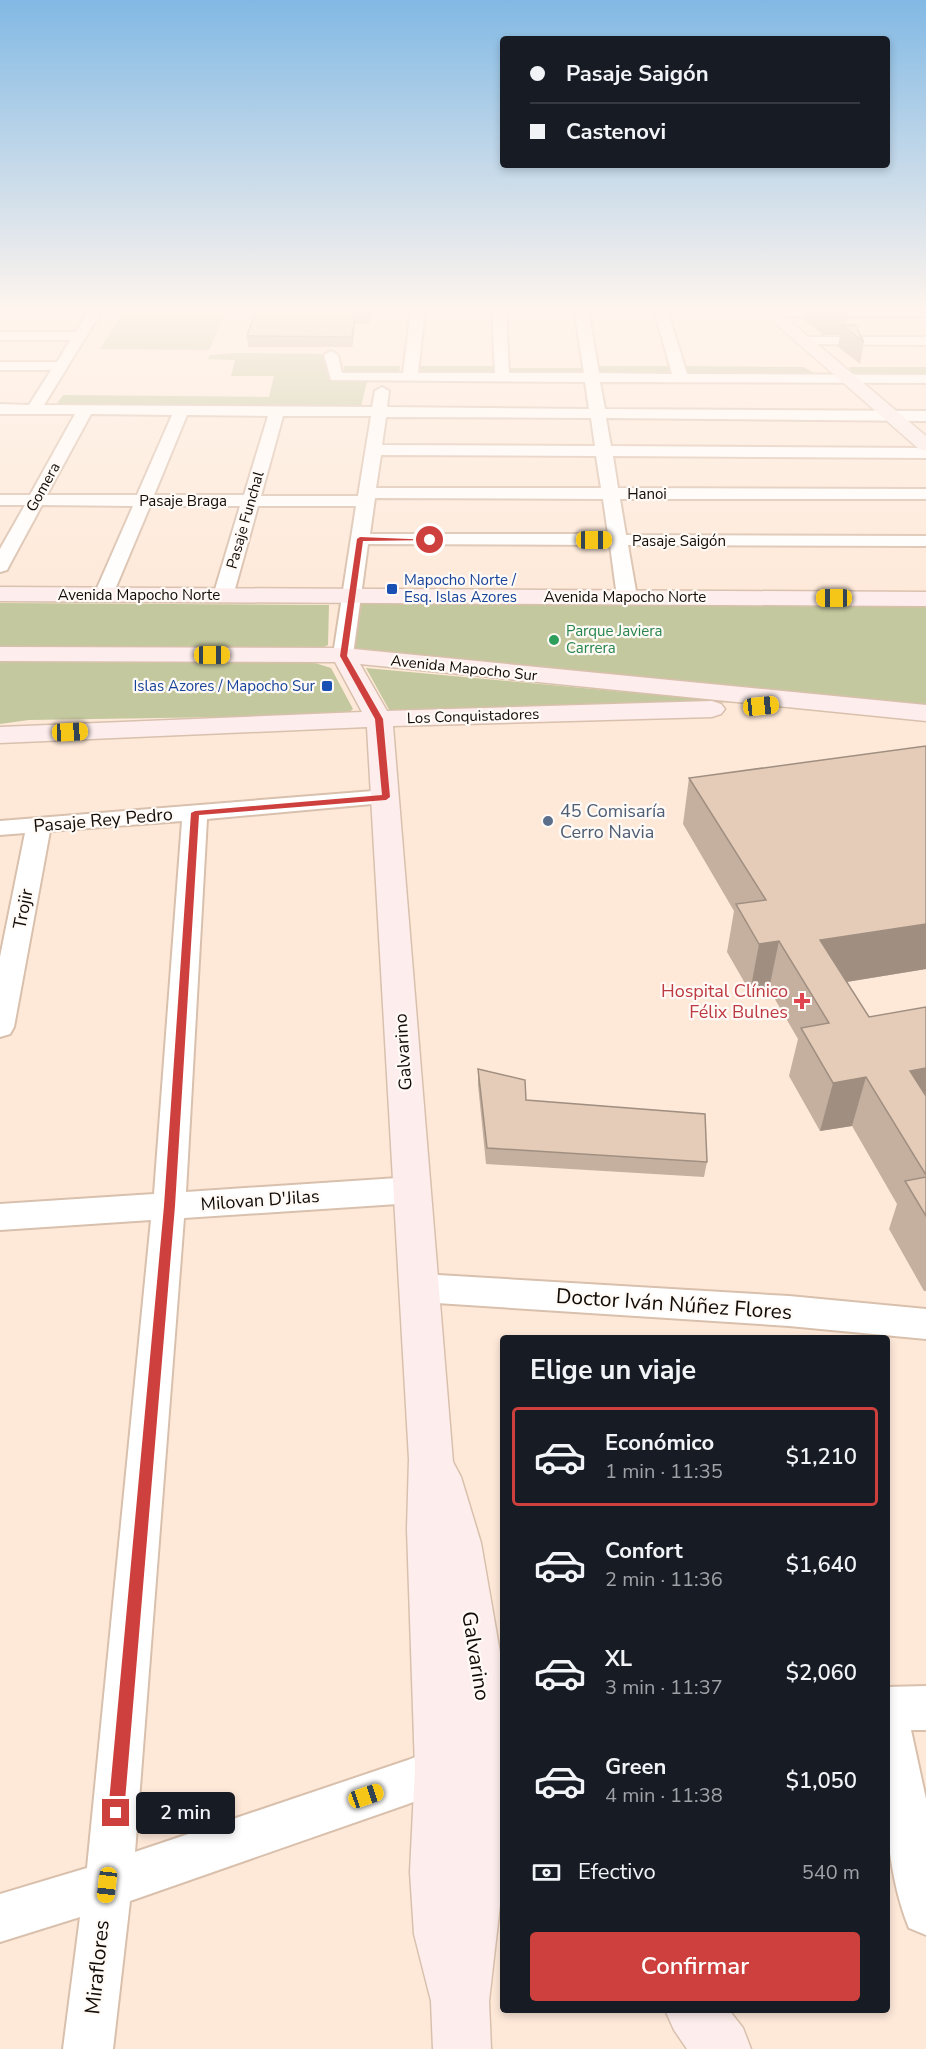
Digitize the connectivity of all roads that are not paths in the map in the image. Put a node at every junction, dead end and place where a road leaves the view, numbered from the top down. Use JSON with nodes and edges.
{"nodes":[{"id":1,"x":37,"y":405,"type":"edge"},
{"id":2,"x":381,"y":405,"type":"edge"},
{"id":3,"x":596,"y":405,"type":"edge"},
{"id":4,"x":878,"y":405,"type":"edge"},
{"id":5,"x":0,"y":409,"type":"edge"},
{"id":6,"x":34,"y":409,"type":"junction"},
{"id":7,"x":86,"y":409,"type":"junction"},
{"id":8,"x":182,"y":410,"type":"junction"},
{"id":9,"x":277,"y":410,"type":"junction"},
{"id":10,"x":380,"y":410,"type":"junction"},
{"id":11,"x":597,"y":413,"type":"junction"},
{"id":12,"x":890,"y":415,"type":"junction"},
{"id":13,"x":926,"y":416,"type":"edge"},
{"id":14,"x":926,"y":445,"type":"edge"},
{"id":15,"x":373,"y":450,"type":"junction"},
{"id":16,"x":604,"y":451,"type":"junction"},
{"id":17,"x":926,"y":453,"type":"edge"},
{"id":18,"x":610,"y":494,"type":"junction"},
{"id":19,"x":926,"y":494,"type":"edge"},
{"id":20,"x":366,"y":497,"type":"junction"},
{"id":21,"x":0,"y":500,"type":"edge"},
{"id":22,"x":36,"y":500,"type":"junction"},
{"id":23,"x":144,"y":500,"type":"junction"},
{"id":24,"x":251,"y":501,"type":"junction"},
{"id":25,"x":360,"y":539,"type":"junction"},
{"id":26,"x":618,"y":540,"type":"junction"},
{"id":27,"x":926,"y":541,"type":"edge"},
{"id":28,"x":0,"y":566,"type":"edge"},
{"id":29,"x":0,"y":594,"type":"edge"},
{"id":30,"x":104,"y":595,"type":"junction"},
{"id":31,"x":223,"y":596,"type":"junction"},
{"id":32,"x":352,"y":596,"type":"junction"},
{"id":33,"x":627,"y":597,"type":"junction"},
{"id":34,"x":926,"y":598,"type":"edge"},
{"id":35,"x":0,"y":654,"type":"edge"},
{"id":36,"x":344,"y":656,"type":"junction"},
{"id":37,"x":802,"y":701,"type":"junction"},
{"id":38,"x":926,"y":713,"type":"edge"},
{"id":39,"x":379,"y":719,"type":"junction"},
{"id":40,"x":0,"y":735,"type":"edge"},
{"id":41,"x":386,"y":797,"type":"junction"},
{"id":42,"x":195,"y":813,"type":"junction"},
{"id":43,"x":39,"y":825,"type":"junction"},
{"id":44,"x":0,"y":828,"type":"edge"},
{"id":45,"x":0,"y":1027,"type":"edge"},
{"id":46,"x":413,"y":1190,"type":"junction"},
{"id":47,"x":169,"y":1206,"type":"junction"},
{"id":48,"x":0,"y":1217,"type":"edge"},
{"id":49,"x":421,"y":1288,"type":"junction"},
{"id":50,"x":926,"y":1324,"type":"edge"},
{"id":51,"x":431,"y":1459,"type":"junction"},
{"id":52,"x":926,"y":1708,"type":"edge"},
{"id":53,"x":890,"y":1711,"type":"edge"},
{"id":54,"x":890,"y":1731,"type":"edge"},
{"id":55,"x":499,"y":1745,"type":"edge"},
{"id":56,"x":441,"y":1768,"type":"junction"},
{"id":57,"x":488,"y":1880,"type":"edge"},
{"id":58,"x":107,"y":1885,"type":"junction"},
{"id":59,"x":926,"y":1911,"type":"edge"},
{"id":60,"x":0,"y":1918,"type":"edge"},
{"id":61,"x":696,"y":2013,"type":"edge"},
{"id":62,"x":461,"y":2025,"type":"edge"},
{"id":63,"x":88,"y":2049,"type":"edge"},
{"id":64,"x":722,"y":2049,"type":"edge"}],
"edges":[{"from":1,"to":6,"type":"street"},
{"from":2,"to":10,"type":"street"},
{"from":3,"to":11,"type":"street"},
{"from":4,"to":12,"type":"main road"},
{"from":5,"to":6,"type":"street"},
{"from":6,"to":7,"type":"street"},
{"from":7,"to":8,"type":"street"},
{"from":7,"to":22,"type":"street","name":"Gomera"},
{"from":8,"to":9,"type":"street"},
{"from":8,"to":23,"type":"street"},
{"from":9,"to":10,"type":"street"},
{"from":9,"to":24,"type":"street","name":"Pasaje Funchal"},
{"from":10,"to":11,"type":"street"},
{"from":10,"to":15,"type":"street"},
{"from":11,"to":12,"type":"street"},
{"from":11,"to":16,"type":"street"},
{"from":12,"to":13,"type":"street"},
{"from":12,"to":14,"type":"main road"},
{"from":15,"to":16,"type":"street"},
{"from":15,"to":20,"type":"street"},
{"from":16,"to":17,"type":"street"},
{"from":16,"to":18,"type":"street"},
{"from":18,"to":19,"type":"street","name":"Hanoi"},
{"from":18,"to":20,"type":"street","name":"Hanoi"},
{"from":18,"to":26,"type":"street"},
{"from":20,"to":24,"type":"street","name":"Pasaje Braga"},
{"from":20,"to":25,"type":"street"},
{"from":21,"to":22,"type":"street","name":"Pasaje Braga"},
{"from":22,"to":23,"type":"street","name":"Pasaje Braga"},
{"from":22,"to":28,"type":"street","name":"Gomera"},
{"from":23,"to":24,"type":"street","name":"Pasaje Braga"},
{"from":23,"to":30,"type":"street"},
{"from":24,"to":31,"type":"street","name":"Pasaje Funchal"},
{"from":25,"to":26,"type":"street","name":"Pasaje Saigón"},
{"from":25,"to":32,"type":"street"},
{"from":26,"to":27,"type":"street","name":"Pasaje Saigón"},
{"from":26,"to":33,"type":"street"},
{"from":29,"to":30,"type":"main road","name":"Avenida Mapocho Norte"},
{"from":30,"to":31,"type":"main road","name":"Avenida Mapocho Norte"},
{"from":31,"to":32,"type":"main road","name":"Avenida Mapocho Norte"},
{"from":32,"to":33,"type":"main road","name":"Avenida Mapocho Norte"},
{"from":32,"to":36,"type":"street"},
{"from":33,"to":34,"type":"main road","name":"Avenida Mapocho Norte"},
{"from":35,"to":36,"type":"main road","name":"Avenida Mapocho Sur"},
{"from":36,"to":37,"type":"main road","name":"Avenida Mapocho Sur"},
{"from":36,"to":39,"type":"main road","name":"Galvarino"},
{"from":37,"to":38,"type":"main road","name":"Avenida Mapocho Sur"},
{"from":37,"to":39,"type":"main road","name":"Los Conquistadores"},
{"from":39,"to":40,"type":"main road","name":"Los Conquistadores"},
{"from":39,"to":41,"type":"main road","name":"Galvarino"},
{"from":41,"to":42,"type":"street","name":"Pasaje Rey Pedro"},
{"from":41,"to":46,"type":"main road","name":"Galvarino"},
{"from":42,"to":43,"type":"street","name":"Pasaje Rey Pedro"},
{"from":42,"to":47,"type":"street","name":"Miraflores"},
{"from":43,"to":44,"type":"street","name":"Pasaje Rey Pedro"},
{"from":43,"to":45,"type":"street","name":"Trojir"},
{"from":46,"to":47,"type":"street","name":"Milovan D'Jilas"},
{"from":46,"to":49,"type":"main road","name":"Galvarino"},
{"from":47,"to":48,"type":"street","name":"Milovan D'Jilas"},
{"from":47,"to":58,"type":"street","name":"Miraflores"},
{"from":49,"to":50,"type":"street","name":"Doctor Iván Núñez Flores"},
{"from":49,"to":51,"type":"main road","name":"Galvarino"},
{"from":51,"to":55,"type":"main road","name":"Galvarino"},
{"from":51,"to":56,"type":"main road","name":"Galvarino"},
{"from":52,"to":53,"type":"street"},
{"from":54,"to":59,"type":"street"},
{"from":55,"to":56,"type":"street"},
{"from":55,"to":57,"type":"main road","name":"Galvarino"},
{"from":56,"to":58,"type":"street"},
{"from":56,"to":62,"type":"main road","name":"Galvarino"},
{"from":57,"to":62,"type":"main road","name":"Galvarino"},
{"from":58,"to":60,"type":"street"},
{"from":58,"to":63,"type":"street","name":"Miraflores"},
{"from":61,"to":64,"type":"main road"}]}
